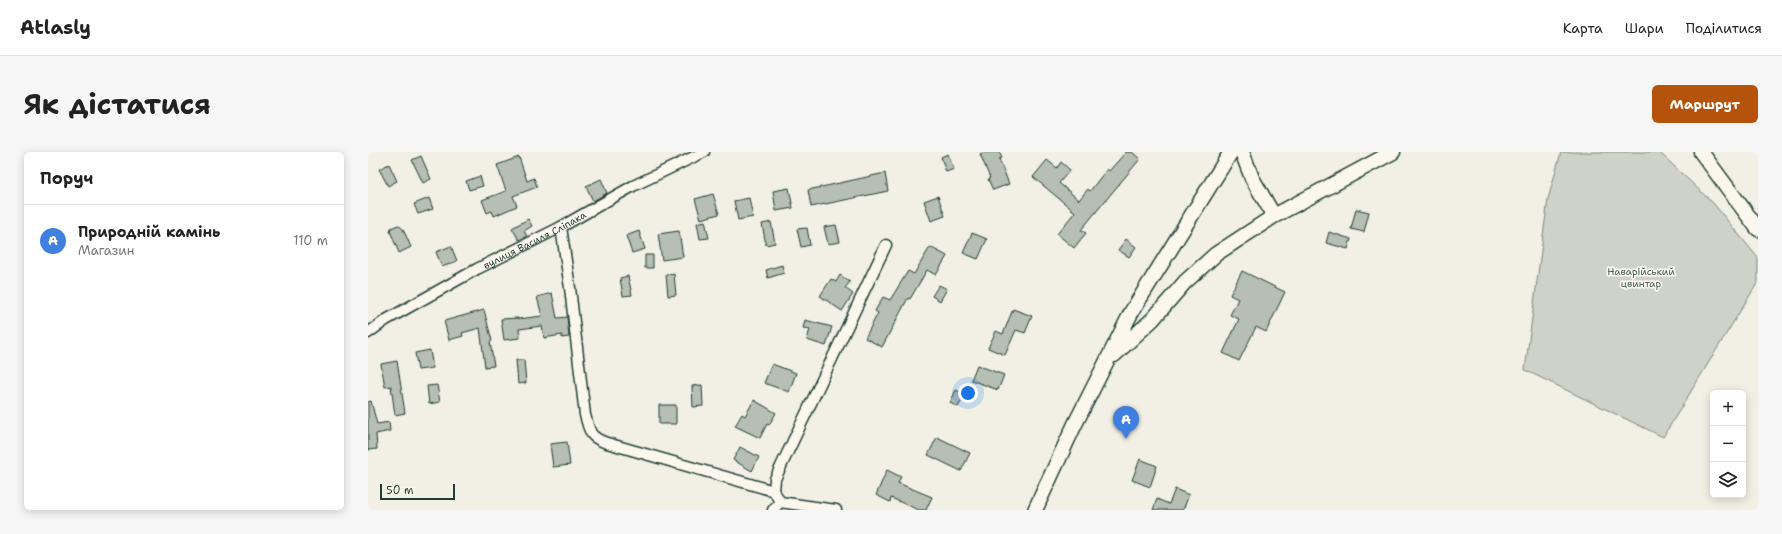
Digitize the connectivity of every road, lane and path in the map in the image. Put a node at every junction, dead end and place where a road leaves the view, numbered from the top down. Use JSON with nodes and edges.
{"nodes":[{"id":1,"x":704,"y":152,"type":"edge"},
{"id":2,"x":1231,"y":152,"type":"edge"},
{"id":3,"x":1242,"y":152,"type":"edge"},
{"id":4,"x":1393,"y":152,"type":"edge"},
{"id":5,"x":1701,"y":152,"type":"edge"},
{"id":6,"x":1274,"y":216,"type":"junction"},
{"id":7,"x":561,"y":227,"type":"junction"},
{"id":8,"x":1758,"y":229,"type":"edge"},
{"id":9,"x":886,"y":245,"type":"dead end"},
{"id":10,"x":368,"y":333,"type":"edge"},
{"id":11,"x":1106,"y":362,"type":"junction"},
{"id":12,"x":774,"y":491,"type":"junction"},
{"id":13,"x":777,"y":506,"type":"edge"},
{"id":14,"x":836,"y":510,"type":"edge"},
{"id":15,"x":1035,"y":510,"type":"edge"}],
"edges":[{"from":1,"to":7,"type":"street","name":"вулиця Василя Сліпака"},
{"from":2,"to":11,"type":"street"},
{"from":3,"to":6,"type":"street"},
{"from":4,"to":6,"type":"street"},
{"from":5,"to":8,"type":"street"},
{"from":6,"to":11,"type":"street"},
{"from":7,"to":10,"type":"street","name":"вулиця Василя Сліпака"},
{"from":7,"to":12,"type":"street"},
{"from":9,"to":12,"type":"street"},
{"from":11,"to":15,"type":"street"},
{"from":12,"to":13,"type":"street"},
{"from":13,"to":14,"type":"street"}]}
